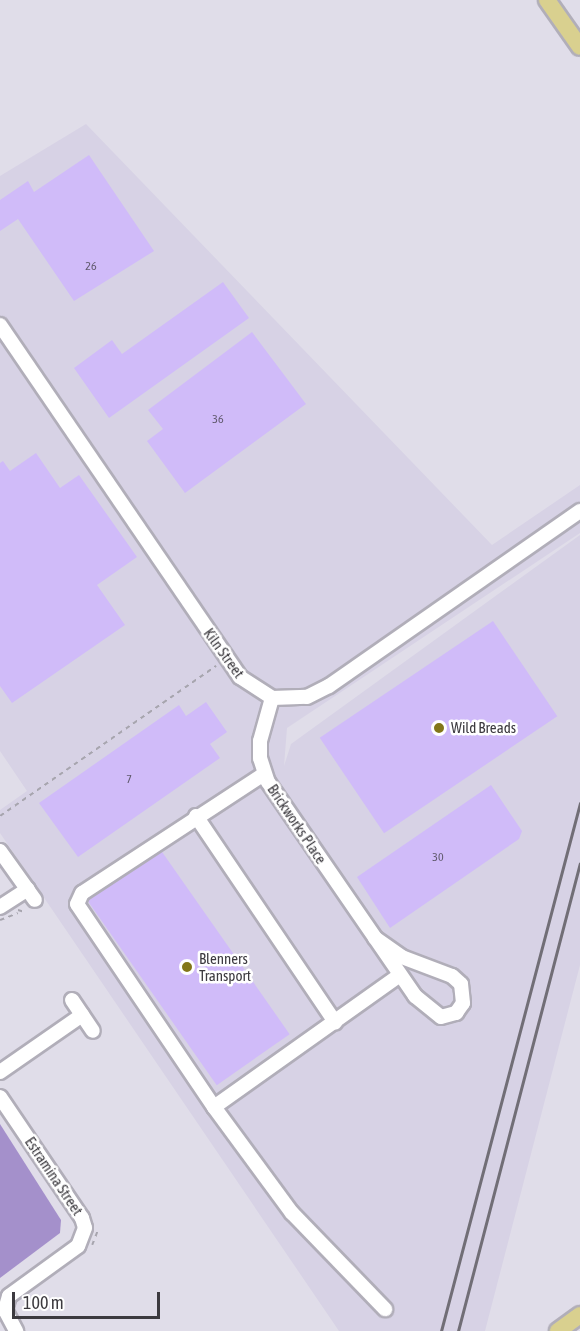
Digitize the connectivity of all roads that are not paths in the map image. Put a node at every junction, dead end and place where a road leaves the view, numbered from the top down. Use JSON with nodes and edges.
{"nodes":[{"id":1,"x":547,"y":0,"type":"edge"},
{"id":2,"x":580,"y":47,"type":"edge"},
{"id":3,"x":0,"y":325,"type":"edge"},
{"id":4,"x":580,"y":511,"type":"edge"},
{"id":5,"x":272,"y":698,"type":"junction"},
{"id":6,"x":264,"y":774,"type":"junction"},
{"id":7,"x":196,"y":816,"type":"junction"},
{"id":8,"x":0,"y":851,"type":"edge"},
{"id":9,"x":0,"y":907,"type":"edge"},
{"id":10,"x":375,"y":938,"type":"junction"},
{"id":11,"x":400,"y":975,"type":"junction"},
{"id":12,"x":72,"y":1000,"type":"dead end"},
{"id":13,"x":82,"y":1015,"type":"junction"},
{"id":14,"x":335,"y":1023,"type":"junction"},
{"id":15,"x":93,"y":1031,"type":"dead end"},
{"id":16,"x":0,"y":1072,"type":"edge"},
{"id":17,"x":0,"y":1096,"type":"edge"},
{"id":18,"x":214,"y":1107,"type":"junction"},
{"id":19,"x":385,"y":1309,"type":"dead end"},
{"id":20,"x":580,"y":1315,"type":"edge"},
{"id":21,"x":16,"y":1331,"type":"edge"},
{"id":22,"x":558,"y":1331,"type":"edge"}],
"edges":[{"from":1,"to":2,"type":"main road"},
{"from":3,"to":5,"type":"street","name":"Kiln Street"},
{"from":4,"to":5,"type":"street"},
{"from":5,"to":6,"type":"street","name":"Brickworks Place"},
{"from":6,"to":7,"type":"street"},
{"from":6,"to":10,"type":"street","name":"Brickworks Place"},
{"from":7,"to":14,"type":"street"},
{"from":7,"to":18,"type":"street"},
{"from":8,"to":9,"type":"street"},
{"from":10,"to":11,"type":"street","name":"Brickworks Place"},
{"from":10,"to":11,"type":"street","name":"Brickworks Place"},
{"from":11,"to":14,"type":"street"},
{"from":12,"to":13,"type":"street"},
{"from":13,"to":15,"type":"street"},
{"from":13,"to":16,"type":"street"},
{"from":14,"to":18,"type":"street"},
{"from":17,"to":21,"type":"street","name":"Estramina Street"},
{"from":18,"to":19,"type":"street"},
{"from":20,"to":22,"type":"main road"}]}
